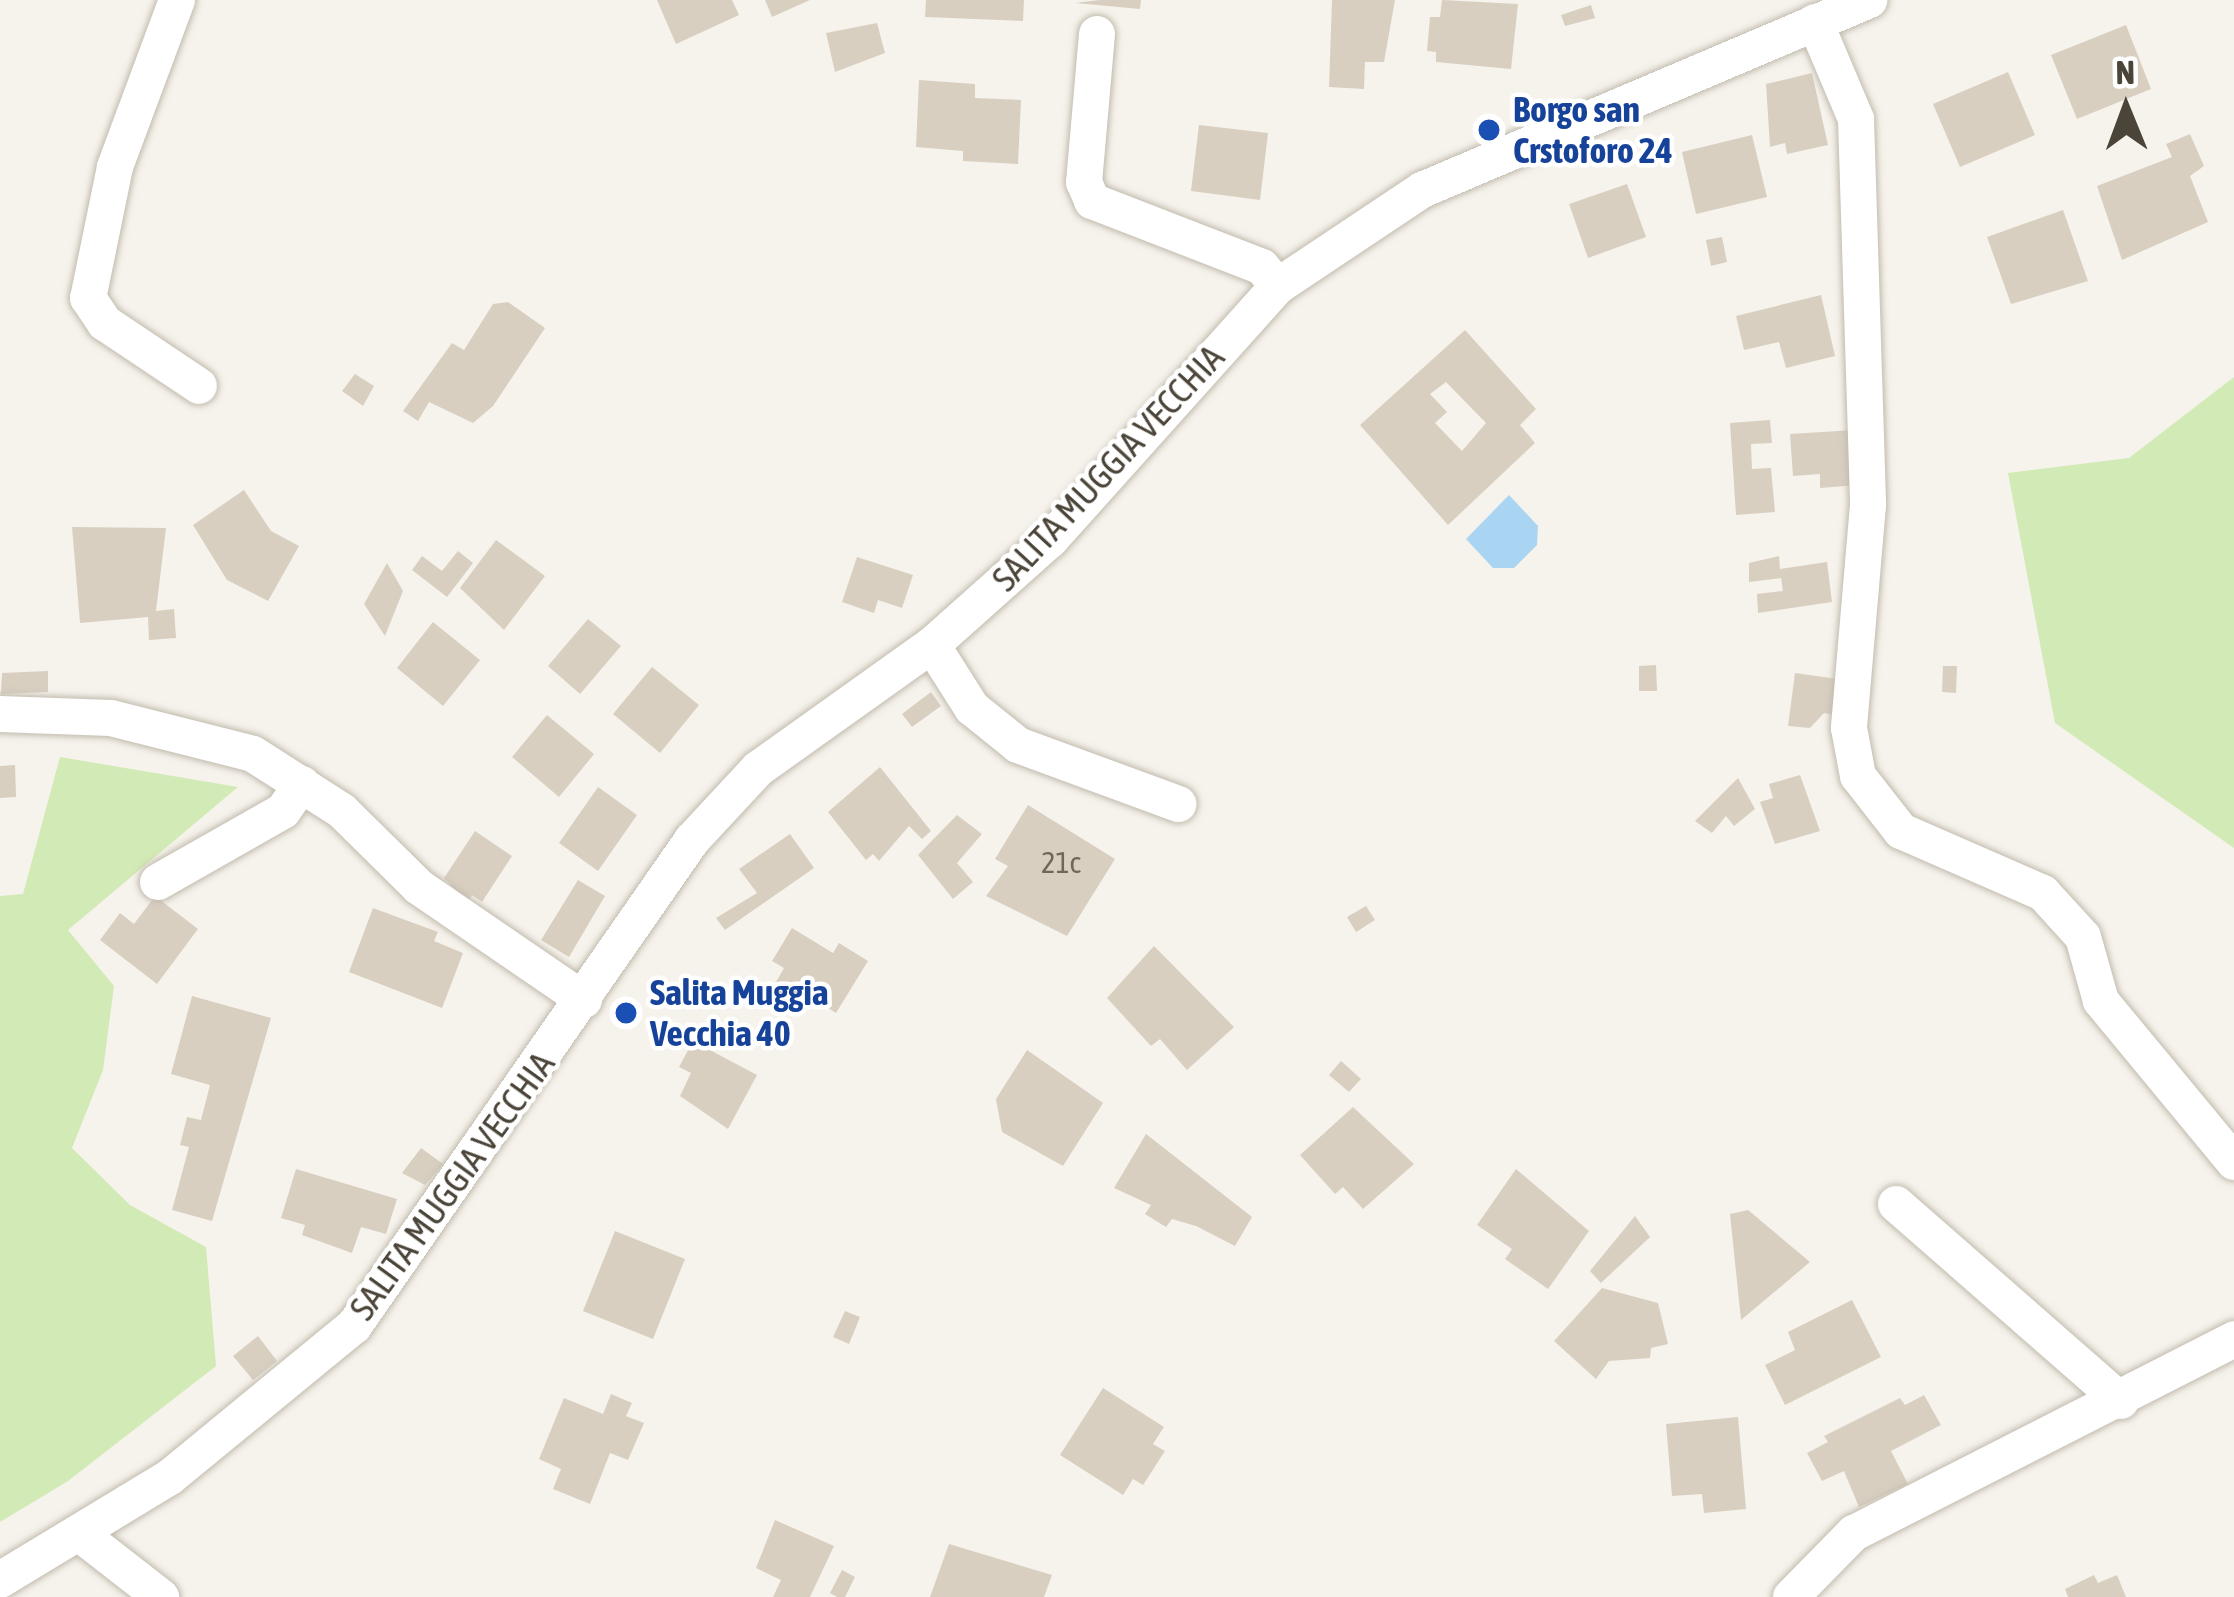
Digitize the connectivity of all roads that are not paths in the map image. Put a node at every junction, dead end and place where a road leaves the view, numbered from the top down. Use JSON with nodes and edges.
{"nodes":[{"id":1,"x":177,"y":0,"type":"edge"},
{"id":2,"x":1869,"y":0,"type":"edge"},
{"id":3,"x":1815,"y":22,"type":"junction"},
{"id":4,"x":1096,"y":34,"type":"dead end"},
{"id":5,"x":1278,"y":286,"type":"junction"},
{"id":6,"x":199,"y":386,"type":"dead end"},
{"id":7,"x":932,"y":645,"type":"junction"},
{"id":8,"x":0,"y":714,"type":"edge"},
{"id":9,"x":302,"y":784,"type":"junction"},
{"id":10,"x":1178,"y":804,"type":"dead end"},
{"id":11,"x":158,"y":882,"type":"dead end"},
{"id":12,"x":584,"y":1000,"type":"junction"},
{"id":13,"x":2234,"y":1162,"type":"edge"},
{"id":14,"x":1896,"y":1204,"type":"dead end"},
{"id":15,"x":2234,"y":1339,"type":"edge"},
{"id":16,"x":2121,"y":1401,"type":"junction"},
{"id":17,"x":80,"y":1534,"type":"junction"},
{"id":18,"x":8,"y":1584,"type":"edge"},
{"id":19,"x":161,"y":1597,"type":"edge"},
{"id":20,"x":1791,"y":1597,"type":"edge"}],
"edges":[{"from":1,"to":6,"type":"street"},
{"from":2,"to":3,"type":"street","name":"SALITA MUGGIA VECCHIA"},
{"from":3,"to":5,"type":"street","name":"SALITA MUGGIA VECCHIA"},
{"from":3,"to":13,"type":"street"},
{"from":4,"to":5,"type":"street"},
{"from":5,"to":7,"type":"street","name":"SALITA MUGGIA VECCHIA"},
{"from":7,"to":10,"type":"street"},
{"from":7,"to":12,"type":"street","name":"SALITA MUGGIA VECCHIA"},
{"from":8,"to":9,"type":"street"},
{"from":9,"to":11,"type":"street"},
{"from":9,"to":12,"type":"street"},
{"from":12,"to":17,"type":"street","name":"SALITA MUGGIA VECCHIA"},
{"from":14,"to":16,"type":"street"},
{"from":15,"to":16,"type":"street"},
{"from":16,"to":20,"type":"street"},
{"from":17,"to":18,"type":"street","name":"SALITA MUGGIA VECCHIA"},
{"from":17,"to":19,"type":"street"}]}
